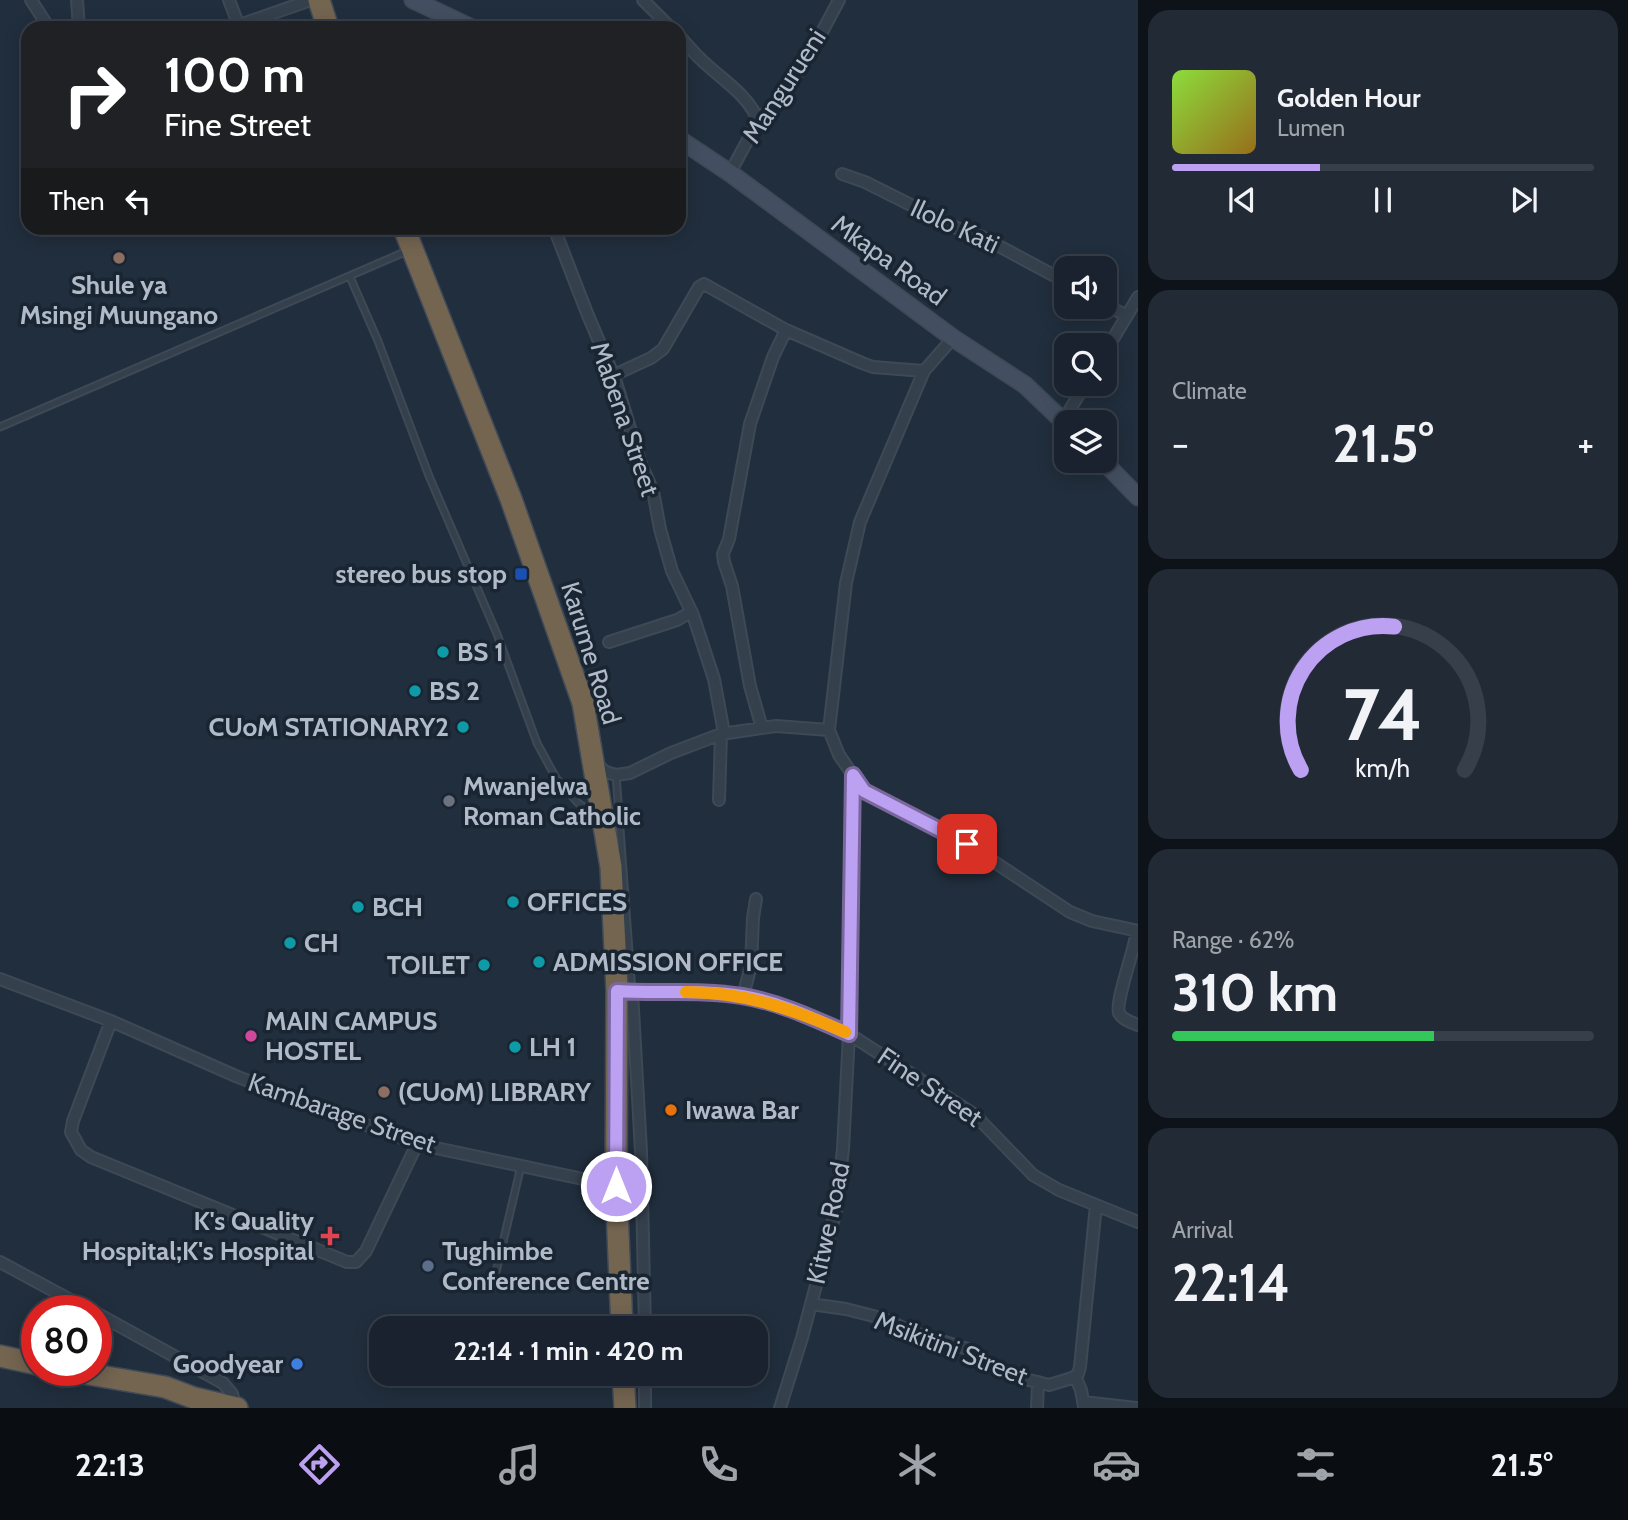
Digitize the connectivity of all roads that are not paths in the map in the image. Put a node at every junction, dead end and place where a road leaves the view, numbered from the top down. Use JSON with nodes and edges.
{"nodes":[{"id":1,"x":31,"y":0,"type":"edge"},
{"id":2,"x":76,"y":0,"type":"edge"},
{"id":3,"x":229,"y":0,"type":"edge"},
{"id":4,"x":311,"y":0,"type":"edge"},
{"id":5,"x":319,"y":0,"type":"edge"},
{"id":6,"x":413,"y":0,"type":"edge"},
{"id":7,"x":839,"y":0,"type":"edge"},
{"id":8,"x":646,"y":1,"type":"edge"},
{"id":9,"x":441,"y":5,"type":"edge"},
{"id":10,"x":44,"y":21,"type":"edge"},
{"id":11,"x":78,"y":21,"type":"edge"},
{"id":12,"x":234,"y":21,"type":"edge"},
{"id":13,"x":252,"y":21,"type":"edge"},
{"id":14,"x":326,"y":21,"type":"edge"},
{"id":15,"x":463,"y":21,"type":"edge"},
{"id":16,"x":665,"y":21,"type":"edge"},
{"id":17,"x":686,"y":44,"type":"edge"},
{"id":18,"x":758,"y":121,"type":"junction"},
{"id":19,"x":686,"y":144,"type":"edge"},
{"id":20,"x":730,"y":173,"type":"junction"},
{"id":21,"x":842,"y":174,"type":"dead end"},
{"id":22,"x":407,"y":235,"type":"edge"},
{"id":23,"x":557,"y":235,"type":"edge"},
{"id":24,"x":413,"y":248,"type":"junction"},
{"id":25,"x":1054,"y":276,"type":"edge"},
{"id":26,"x":350,"y":277,"type":"junction"},
{"id":27,"x":1138,"y":297,"type":"edge"},
{"id":28,"x":1117,"y":311,"type":"edge"},
{"id":29,"x":1127,"y":316,"type":"junction"},
{"id":30,"x":786,"y":330,"type":"junction"},
{"id":31,"x":1117,"y":333,"type":"edge"},
{"id":32,"x":953,"y":338,"type":"junction"},
{"id":33,"x":924,"y":371,"type":"junction"},
{"id":34,"x":614,"y":375,"type":"junction"},
{"id":35,"x":1054,"y":413,"type":"edge"},
{"id":36,"x":0,"y":427,"type":"edge"},
{"id":37,"x":1115,"y":473,"type":"edge"},
{"id":38,"x":1138,"y":497,"type":"edge"},
{"id":39,"x":692,"y":614,"type":"junction"},
{"id":40,"x":609,"y":642,"type":"dead end"},
{"id":41,"x":762,"y":728,"type":"junction"},
{"id":42,"x":829,"y":730,"type":"junction"},
{"id":43,"x":722,"y":734,"type":"junction"},
{"id":44,"x":592,"y":761,"type":"junction"},
{"id":45,"x":616,"y":775,"type":"junction"},
{"id":46,"x":853,"y":775,"type":"junction"},
{"id":47,"x":719,"y":800,"type":"dead end"},
{"id":48,"x":603,"y":820,"type":"junction"},
{"id":49,"x":756,"y":899,"type":"dead end"},
{"id":50,"x":1138,"y":931,"type":"edge"},
{"id":51,"x":0,"y":979,"type":"edge"},
{"id":52,"x":624,"y":992,"type":"junction"},
{"id":53,"x":743,"y":996,"type":"junction"},
{"id":54,"x":111,"y":1021,"type":"junction"},
{"id":55,"x":1138,"y":1025,"type":"edge"},
{"id":56,"x":849,"y":1034,"type":"junction"},
{"id":57,"x":417,"y":1144,"type":"junction"},
{"id":58,"x":521,"y":1166,"type":"junction"},
{"id":59,"x":616,"y":1186,"type":"junction"},
{"id":60,"x":1096,"y":1205,"type":"junction"},
{"id":61,"x":1138,"y":1222,"type":"edge"},
{"id":62,"x":0,"y":1262,"type":"edge"},
{"id":63,"x":492,"y":1289,"type":"dead end"},
{"id":64,"x":61,"y":1295,"type":"edge"},
{"id":65,"x":811,"y":1304,"type":"junction"},
{"id":66,"x":621,"y":1316,"type":"edge"},
{"id":67,"x":645,"y":1316,"type":"edge"},
{"id":68,"x":112,"y":1322,"type":"edge"},
{"id":69,"x":0,"y":1356,"type":"edge"},
{"id":70,"x":21,"y":1360,"type":"edge"},
{"id":71,"x":1075,"y":1376,"type":"junction"},
{"id":72,"x":112,"y":1378,"type":"edge"},
{"id":73,"x":1044,"y":1383,"type":"junction"},
{"id":74,"x":624,"y":1386,"type":"edge"},
{"id":75,"x":645,"y":1386,"type":"edge"},
{"id":76,"x":165,"y":1387,"type":"junction"},
{"id":77,"x":1084,"y":1405,"type":"edge"},
{"id":78,"x":203,"y":1408,"type":"edge"},
{"id":79,"x":237,"y":1408,"type":"edge"},
{"id":80,"x":625,"y":1408,"type":"edge"},
{"id":81,"x":645,"y":1408,"type":"edge"},
{"id":82,"x":780,"y":1408,"type":"edge"},
{"id":83,"x":1037,"y":1408,"type":"edge"},
{"id":84,"x":1136,"y":1408,"type":"edge"}],
"edges":[{"from":1,"to":10,"type":"street"},
{"from":2,"to":11,"type":"street"},
{"from":3,"to":12,"type":"street"},
{"from":4,"to":13,"type":"street"},
{"from":5,"to":14,"type":"highway"},
{"from":6,"to":9,"type":"street"},
{"from":7,"to":18,"type":"street","name":"Mangurueni"},
{"from":8,"to":16,"type":"street"},
{"from":9,"to":15,"type":"street"},
{"from":17,"to":18,"type":"street"},
{"from":18,"to":20,"type":"street","name":"Mangurueni"},
{"from":19,"to":20,"type":"street","name":"Mkapa Road"},
{"from":20,"to":32,"type":"street","name":"Mkapa Road"},
{"from":21,"to":25,"type":"street","name":"Ilolo Kati"},
{"from":22,"to":24,"type":"highway","name":"Karume Road"},
{"from":23,"to":34,"type":"street","name":"Mabena Street"},
{"from":24,"to":26,"type":"lane"},
{"from":24,"to":44,"type":"highway","name":"Karume Road"},
{"from":26,"to":36,"type":"lane"},
{"from":26,"to":48,"type":"lane"},
{"from":27,"to":29,"type":"street"},
{"from":28,"to":29,"type":"street"},
{"from":29,"to":31,"type":"street"},
{"from":30,"to":33,"type":"street"},
{"from":30,"to":34,"type":"street"},
{"from":30,"to":41,"type":"street"},
{"from":32,"to":33,"type":"street"},
{"from":32,"to":35,"type":"street","name":"Mkapa Road"},
{"from":33,"to":42,"type":"street"},
{"from":34,"to":39,"type":"street","name":"Mabena Street"},
{"from":37,"to":38,"type":"street"},
{"from":39,"to":40,"type":"street"},
{"from":39,"to":43,"type":"street","name":"Mabena Street"},
{"from":41,"to":42,"type":"street"},
{"from":41,"to":43,"type":"street"},
{"from":42,"to":46,"type":"street"},
{"from":43,"to":45,"type":"street"},
{"from":43,"to":47,"type":"street","name":"Mabena Street"},
{"from":44,"to":45,"type":"street"},
{"from":44,"to":48,"type":"highway","name":"Karume Road"},
{"from":45,"to":52,"type":"lane"},
{"from":46,"to":50,"type":"street"},
{"from":46,"to":56,"type":"street","name":"Kitwe Road"},
{"from":48,"to":52,"type":"highway","name":"Karume Road"},
{"from":49,"to":53,"type":"street"},
{"from":50,"to":55,"type":"street"},
{"from":51,"to":54,"type":"street","name":"Kambarage Street"},
{"from":52,"to":53,"type":"street","name":"Fine Street"},
{"from":52,"to":59,"type":"highway","name":"Karume Road"},
{"from":52,"to":67,"type":"street"},
{"from":53,"to":56,"type":"street","name":"Fine Street"},
{"from":54,"to":57,"type":"street","name":"Kambarage Street"},
{"from":54,"to":57,"type":"street"},
{"from":56,"to":60,"type":"street","name":"Fine Street"},
{"from":56,"to":65,"type":"street","name":"Kitwe Road"},
{"from":57,"to":58,"type":"street","name":"Kambarage Street"},
{"from":58,"to":59,"type":"street","name":"Kambarage Street"},
{"from":58,"to":63,"type":"lane"},
{"from":59,"to":66,"type":"highway","name":"Karume Road"},
{"from":60,"to":61,"type":"street","name":"Fine Street"},
{"from":60,"to":71,"type":"street"},
{"from":62,"to":64,"type":"street"},
{"from":65,"to":73,"type":"street","name":"Msikitini Street"},
{"from":65,"to":82,"type":"street","name":"Kitwe Road"},
{"from":68,"to":79,"type":"street"},
{"from":69,"to":70,"type":"highway"},
{"from":71,"to":73,"type":"street"},
{"from":71,"to":77,"type":"street"},
{"from":72,"to":76,"type":"highway"},
{"from":73,"to":83,"type":"street"},
{"from":74,"to":80,"type":"highway"},
{"from":75,"to":81,"type":"street"},
{"from":76,"to":78,"type":"highway"},
{"from":76,"to":79,"type":"highway"},
{"from":77,"to":84,"type":"street"}]}
